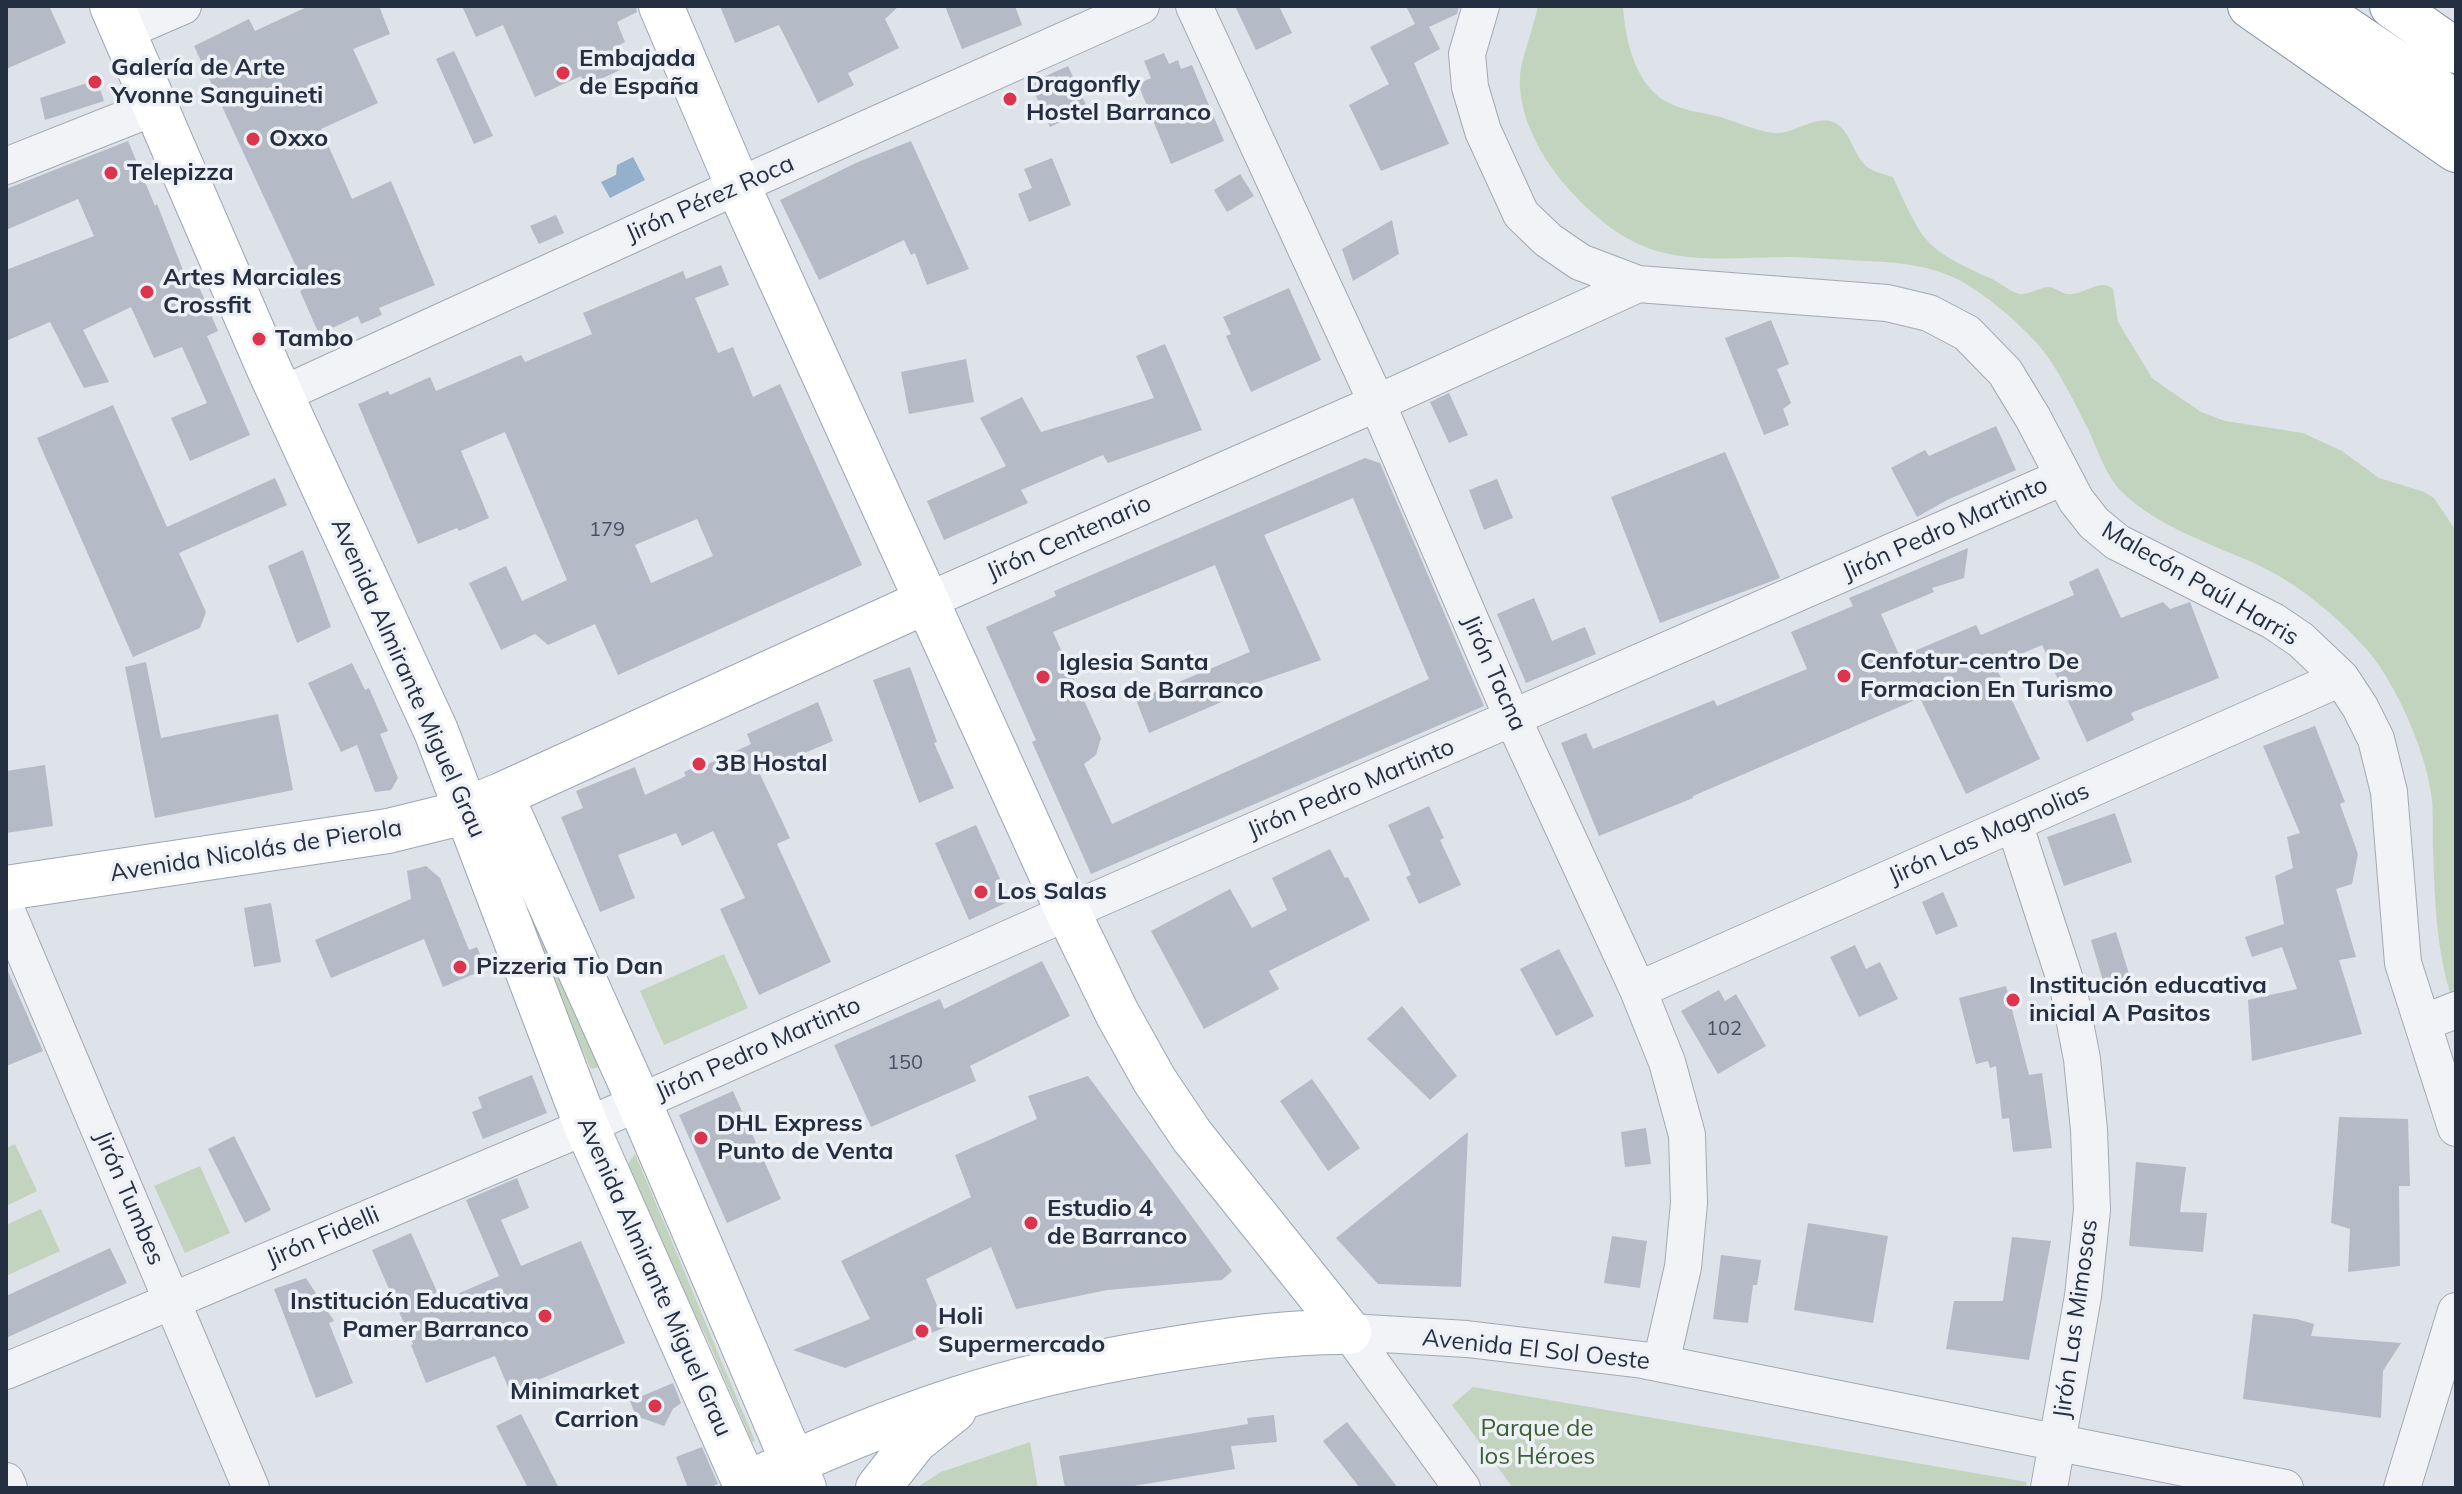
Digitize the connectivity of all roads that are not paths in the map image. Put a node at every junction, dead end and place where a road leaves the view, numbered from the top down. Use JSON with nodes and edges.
{"nodes":[{"id":1,"x":183,"y":6,"type":"edge"},
{"id":2,"x":661,"y":6,"type":"edge"},
{"id":3,"x":1141,"y":6,"type":"edge"},
{"id":4,"x":1194,"y":6,"type":"edge"},
{"id":5,"x":1481,"y":6,"type":"edge"},
{"id":6,"x":2250,"y":6,"type":"edge"},
{"id":7,"x":2312,"y":6,"type":"edge"},
{"id":8,"x":2392,"y":6,"type":"edge"},
{"id":9,"x":118,"y":19,"type":"edge"},
{"id":10,"x":2456,"y":51,"type":"edge"},
{"id":11,"x":2456,"y":103,"type":"edge"},
{"id":12,"x":155,"y":107,"type":"junction"},
{"id":13,"x":2456,"y":150,"type":"edge"},
{"id":14,"x":6,"y":166,"type":"edge"},
{"id":15,"x":738,"y":186,"type":"junction"},
{"id":16,"x":1638,"y":284,"type":"junction"},
{"id":17,"x":281,"y":395,"type":"junction"},
{"id":18,"x":1377,"y":403,"type":"junction"},
{"id":19,"x":2063,"y":477,"type":"junction"},
{"id":20,"x":927,"y":601,"type":"junction"},
{"id":21,"x":2341,"y":678,"type":"junction"},
{"id":22,"x":1513,"y":719,"type":"junction"},
{"id":23,"x":484,"y":802,"type":"junction"},
{"id":24,"x":2014,"y":823,"type":"junction"},
{"id":25,"x":6,"y":888,"type":"edge"},
{"id":26,"x":6,"y":909,"type":"edge"},
{"id":27,"x":1068,"y":912,"type":"junction"},
{"id":28,"x":1638,"y":990,"type":"junction"},
{"id":29,"x":2440,"y":1017,"type":"edge"},
{"id":30,"x":639,"y":1102,"type":"junction"},
{"id":31,"x":586,"y":1125,"type":"junction"},
{"id":32,"x":2456,"y":1128,"type":"edge"},
{"id":33,"x":173,"y":1301,"type":"junction"},
{"id":34,"x":2456,"y":1311,"type":"edge"},
{"id":35,"x":1349,"y":1332,"type":"junction"},
{"id":36,"x":1661,"y":1363,"type":"junction"},
{"id":37,"x":6,"y":1371,"type":"edge"},
{"id":38,"x":972,"y":1394,"type":"junction"},
{"id":39,"x":2057,"y":1443,"type":"junction"},
{"id":40,"x":799,"y":1476,"type":"edge"},
{"id":41,"x":6,"y":1481,"type":"edge"},
{"id":42,"x":743,"y":1487,"type":"edge"},
{"id":43,"x":9,"y":1488,"type":"edge"},
{"id":44,"x":251,"y":1488,"type":"edge"},
{"id":45,"x":878,"y":1488,"type":"edge"},
{"id":46,"x":1462,"y":1488,"type":"edge"},
{"id":47,"x":2049,"y":1488,"type":"edge"},
{"id":48,"x":2285,"y":1488,"type":"edge"},
{"id":49,"x":2402,"y":1488,"type":"edge"}],
"edges":[{"from":1,"to":9,"type":"street"},
{"from":2,"to":15,"type":"main road"},
{"from":3,"to":15,"type":"street","name":"Jirón Pérez Roca"},
{"from":4,"to":18,"type":"street","name":"Jirón Tacna"},
{"from":5,"to":16,"type":"street"},
{"from":6,"to":13,"type":"main road"},
{"from":7,"to":11,"type":"main road"},
{"from":8,"to":10,"type":"main road"},
{"from":9,"to":12,"type":"main road","name":"Avenida Almirante Miguel Grau"},
{"from":12,"to":14,"type":"street"},
{"from":12,"to":17,"type":"main road","name":"Avenida Almirante Miguel Grau"},
{"from":15,"to":17,"type":"street","name":"Jirón Pérez Roca"},
{"from":15,"to":20,"type":"main road"},
{"from":16,"to":18,"type":"street","name":"Jirón Centenario"},
{"from":16,"to":19,"type":"street","name":"Malecón Paúl Harris"},
{"from":17,"to":23,"type":"main road","name":"Avenida Almirante Miguel Grau"},
{"from":18,"to":20,"type":"street","name":"Jirón Centenario"},
{"from":18,"to":22,"type":"street","name":"Jirón Tacna"},
{"from":19,"to":21,"type":"street","name":"Malecón Paúl Harris"},
{"from":19,"to":22,"type":"street","name":"Jirón Pedro Martinto"},
{"from":20,"to":23,"type":"main road","name":"Jirón Centenario"},
{"from":20,"to":27,"type":"main road"},
{"from":21,"to":24,"type":"street","name":"Jirón Las Magnolias"},
{"from":21,"to":29,"type":"street","name":"Malecón Paúl Harris"},
{"from":22,"to":27,"type":"street","name":"Jirón Pedro Martinto"},
{"from":22,"to":28,"type":"street","name":"Jirón Tacna"},
{"from":23,"to":25,"type":"main road","name":"Avenida Nicolás de Pierola"},
{"from":23,"to":30,"type":"main road","name":"Avenida Almirante Miguel Grau"},
{"from":23,"to":31,"type":"main road","name":"Avenida Almirante Miguel Grau"},
{"from":24,"to":28,"type":"street","name":"Jirón Las Magnolias"},
{"from":24,"to":39,"type":"street","name":"Jirón Las Mimosas"},
{"from":26,"to":33,"type":"street","name":"Jirón Tumbes"},
{"from":27,"to":30,"type":"street","name":"Jirón Pedro Martinto"},
{"from":27,"to":35,"type":"main road"},
{"from":28,"to":36,"type":"street","name":"Jirón Tacna"},
{"from":29,"to":32,"type":"street","name":"Malecón Paúl Harris"},
{"from":30,"to":31,"type":"street","name":"Jirón Fidelli"},
{"from":30,"to":40,"type":"main road","name":"Avenida Almirante Miguel Grau"},
{"from":31,"to":33,"type":"street","name":"Jirón Fidelli"},
{"from":31,"to":42,"type":"main road","name":"Avenida Almirante Miguel Grau"},
{"from":33,"to":37,"type":"street","name":"Jirón Fidelli"},
{"from":33,"to":44,"type":"street","name":"Jirón Tumbes"},
{"from":34,"to":49,"type":"street"},
{"from":35,"to":36,"type":"street","name":"Avenida El Sol Oeste"},
{"from":35,"to":38,"type":"main road","name":"Avenida El Sol Oeste"},
{"from":35,"to":46,"type":"street"},
{"from":36,"to":39,"type":"street","name":"Avenida El Sol Oeste"},
{"from":38,"to":40,"type":"main road","name":"Avenida El Sol Oeste"},
{"from":38,"to":45,"type":"main road"},
{"from":39,"to":47,"type":"street","name":"Jirón Las Mimosas"},
{"from":39,"to":48,"type":"street","name":"Avenida El Sol Oeste"},
{"from":40,"to":42,"type":"main road","name":"Avenida El Sol Oeste"},
{"from":41,"to":43,"type":"street"}]}
